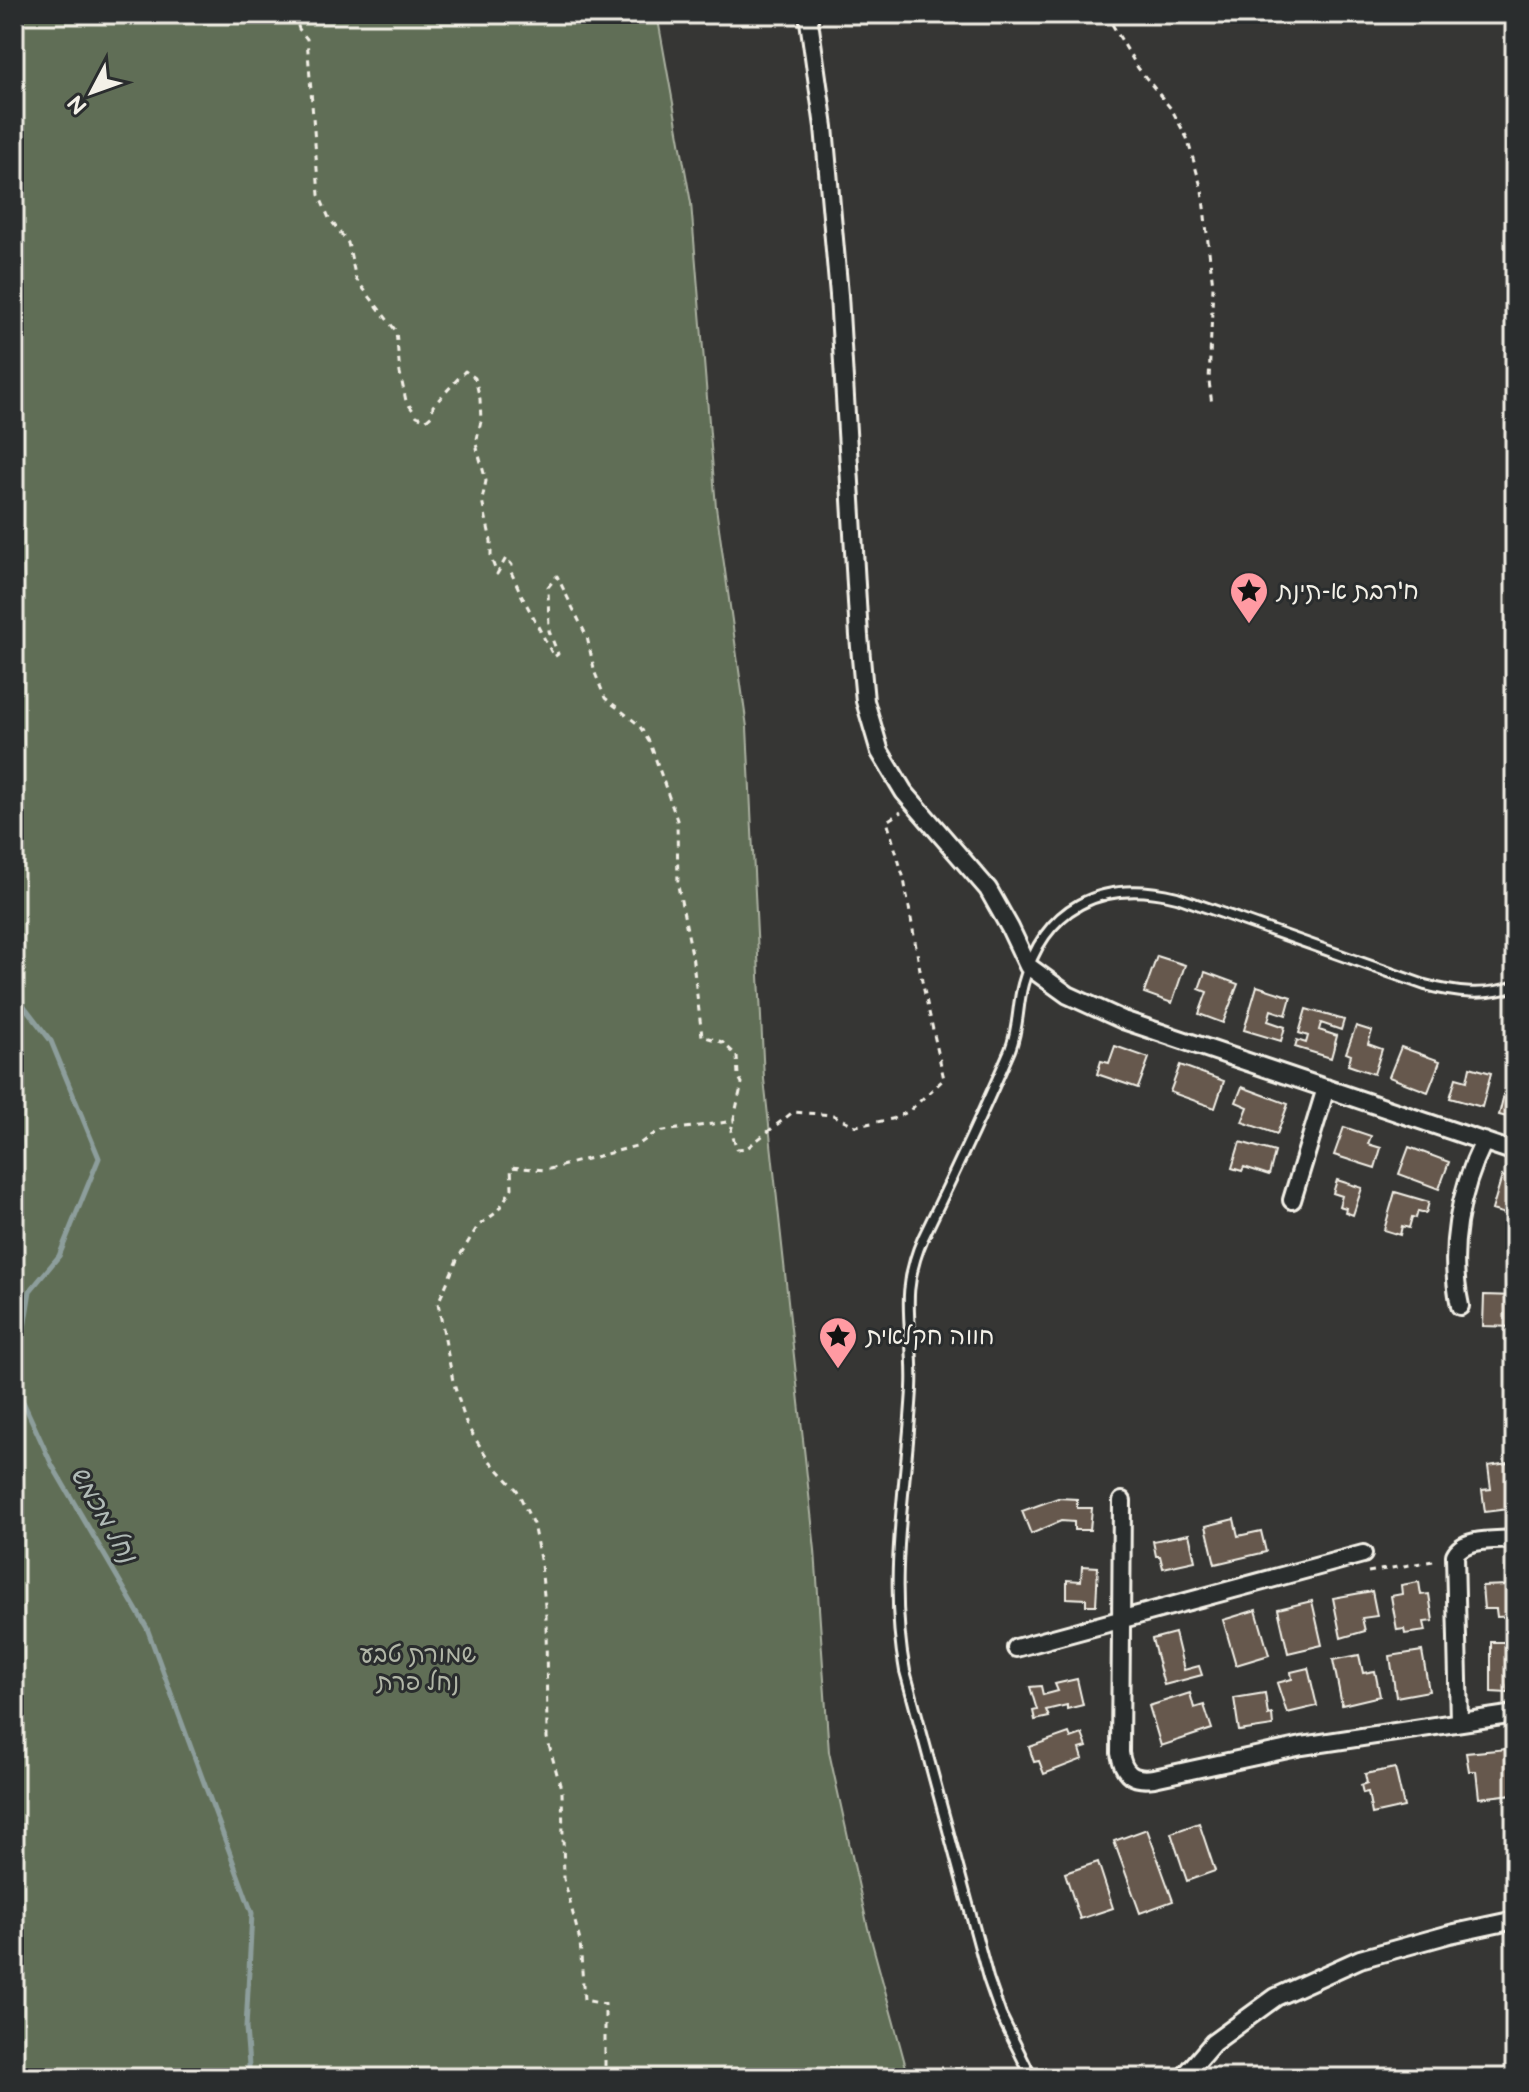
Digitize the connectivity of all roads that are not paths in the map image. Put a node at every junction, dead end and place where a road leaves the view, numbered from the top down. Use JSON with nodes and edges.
{"nodes":[{"id":1,"x":808,"y":14,"type":"edge"},
{"id":2,"x":1028,"y":966,"type":"junction"},
{"id":3,"x":1515,"y":986,"type":"edge"},
{"id":4,"x":1326,"y":1088,"type":"junction"},
{"id":5,"x":1484,"y":1141,"type":"junction"},
{"id":6,"x":1515,"y":1152,"type":"edge"},
{"id":7,"x":1292,"y":1200,"type":"dead end"},
{"id":8,"x":1460,"y":1306,"type":"dead end"},
{"id":9,"x":1122,"y":1501,"type":"dead end"},
{"id":10,"x":1515,"y":1539,"type":"edge"},
{"id":11,"x":1363,"y":1554,"type":"road end"},
{"id":12,"x":1120,"y":1620,"type":"junction"},
{"id":13,"x":1016,"y":1648,"type":"dead end"},
{"id":14,"x":1515,"y":1714,"type":"edge"},
{"id":15,"x":1459,"y":1721,"type":"junction"},
{"id":16,"x":1515,"y":1920,"type":"edge"},
{"id":17,"x":1032,"y":2078,"type":"edge"},
{"id":18,"x":1183,"y":2078,"type":"edge"}],
"edges":[{"from":1,"to":2,"type":"street"},
{"from":2,"to":3,"type":"lane"},
{"from":2,"to":4,"type":"street"},
{"from":2,"to":17,"type":"lane"},
{"from":4,"to":5,"type":"street"},
{"from":4,"to":7,"type":"street"},
{"from":5,"to":6,"type":"street"},
{"from":5,"to":8,"type":"street"},
{"from":9,"to":12,"type":"street"},
{"from":10,"to":15,"type":"street"},
{"from":11,"to":12,"type":"street"},
{"from":12,"to":13,"type":"street"},
{"from":12,"to":15,"type":"street"},
{"from":14,"to":15,"type":"street"},
{"from":16,"to":18,"type":"street"}]}
